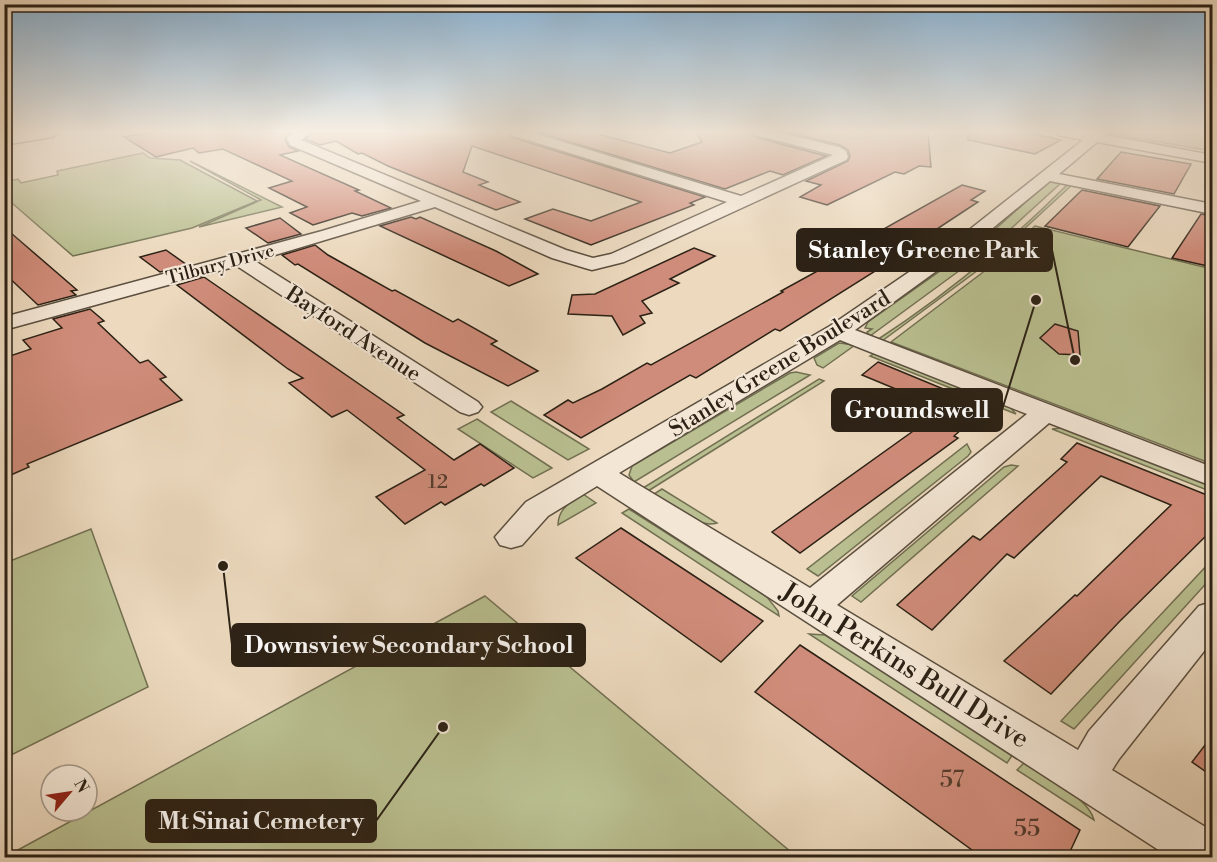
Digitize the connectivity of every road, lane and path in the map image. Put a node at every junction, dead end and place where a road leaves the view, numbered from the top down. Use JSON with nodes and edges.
{"nodes":[{"id":1,"x":366,"y":172,"type":"edge"},
{"id":2,"x":646,"y":172,"type":"edge"},
{"id":3,"x":808,"y":172,"type":"edge"},
{"id":4,"x":1049,"y":172,"type":"edge"},
{"id":5,"x":1045,"y":176,"type":"junction"},
{"id":6,"x":435,"y":202,"type":"junction"},
{"id":7,"x":742,"y":202,"type":"junction"},
{"id":8,"x":1212,"y":209,"type":"edge"},
{"id":9,"x":239,"y":259,"type":"junction"},
{"id":10,"x":4,"y":324,"type":"edge"},
{"id":11,"x":838,"y":331,"type":"junction"},
{"id":12,"x":469,"y":406,"type":"dead end"},
{"id":13,"x":1046,"y":412,"type":"junction"},
{"id":14,"x":597,"y":472,"type":"junction"},
{"id":15,"x":1212,"y":477,"type":"edge"},
{"id":16,"x":511,"y":537,"type":"dead end"},
{"id":17,"x":812,"y":606,"type":"junction"},
{"id":18,"x":1212,"y":616,"type":"edge"},
{"id":19,"x":1085,"y":777,"type":"junction"},
{"id":20,"x":1212,"y":857,"type":"edge"}],
"edges":[{"from":1,"to":6,"type":"street"},
{"from":2,"to":7,"type":"street"},
{"from":3,"to":7,"type":"street"},
{"from":4,"to":5,"type":"street","name":"Stanley Greene Boulevard"},
{"from":5,"to":8,"type":"street"},
{"from":5,"to":11,"type":"street","name":"Stanley Greene Boulevard"},
{"from":6,"to":7,"type":"street"},
{"from":6,"to":9,"type":"street","name":"Tilbury Drive"},
{"from":9,"to":10,"type":"street","name":"Tilbury Drive"},
{"from":9,"to":12,"type":"street","name":"Bayford Avenue"},
{"from":11,"to":13,"type":"street"},
{"from":11,"to":14,"type":"street","name":"Stanley Greene Boulevard"},
{"from":13,"to":15,"type":"street"},
{"from":13,"to":17,"type":"street"},
{"from":14,"to":16,"type":"street","name":"Stanley Greene Boulevard"},
{"from":14,"to":17,"type":"street","name":"John Perkins Bull Drive"},
{"from":17,"to":19,"type":"street","name":"John Perkins Bull Drive"},
{"from":18,"to":19,"type":"street"},
{"from":19,"to":20,"type":"street","name":"John Perkins Bull Drive"}]}
